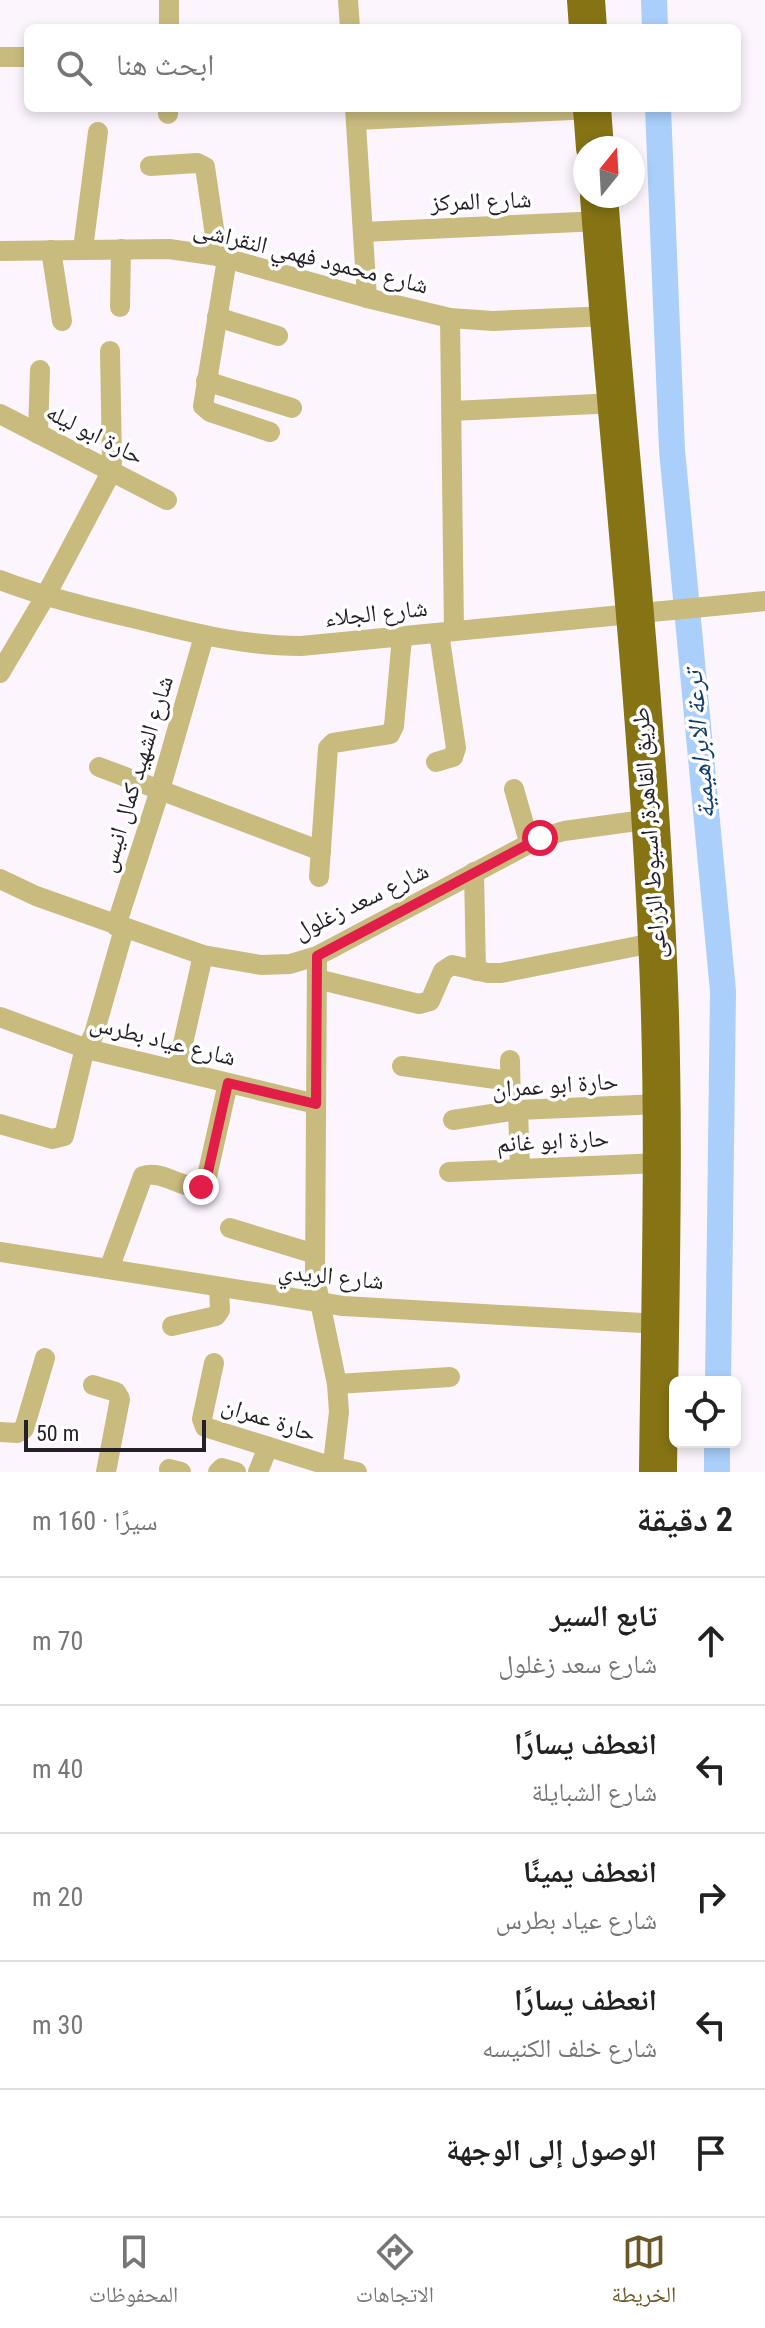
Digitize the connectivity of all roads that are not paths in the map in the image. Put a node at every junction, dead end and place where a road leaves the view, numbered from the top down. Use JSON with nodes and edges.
{"nodes":[{"id":1,"x":169,"y":0,"type":"edge"},
{"id":2,"x":348,"y":0,"type":"edge"},
{"id":3,"x":586,"y":0,"type":"edge"},
{"id":4,"x":169,"y":24,"type":"edge"},
{"id":5,"x":350,"y":24,"type":"edge"},
{"id":6,"x":588,"y":24,"type":"edge"},
{"id":7,"x":0,"y":57,"type":"edge"},
{"id":8,"x":24,"y":57,"type":"edge"},
{"id":9,"x":434,"y":112,"type":"edge"},
{"id":10,"x":592,"y":112,"type":"edge"},
{"id":11,"x":355,"y":114,"type":"edge"},
{"id":12,"x":98,"y":132,"type":"dead end"},
{"id":13,"x":594,"y":136,"type":"edge"},
{"id":14,"x":150,"y":166,"type":"dead end"},
{"id":15,"x":600,"y":209,"type":"edge"},
{"id":16,"x":363,"y":232,"type":"junction"},
{"id":17,"x":83,"y":249,"type":"junction"},
{"id":18,"x":121,"y":249,"type":"junction"},
{"id":19,"x":51,"y":250,"type":"junction"},
{"id":20,"x":0,"y":251,"type":"edge"},
{"id":21,"x":223,"y":257,"type":"junction"},
{"id":22,"x":367,"y":298,"type":"junction"},
{"id":23,"x":120,"y":307,"type":"dead end"},
{"id":24,"x":609,"y":316,"type":"junction"},
{"id":25,"x":217,"y":317,"type":"junction"},
{"id":26,"x":450,"y":318,"type":"junction"},
{"id":27,"x":62,"y":321,"type":"dead end"},
{"id":28,"x":278,"y":336,"type":"dead end"},
{"id":29,"x":110,"y":351,"type":"dead end"},
{"id":30,"x":40,"y":370,"type":"dead end"},
{"id":31,"x":206,"y":381,"type":"junction"},
{"id":32,"x":616,"y":403,"type":"junction"},
{"id":33,"x":292,"y":408,"type":"dead end"},
{"id":34,"x":452,"y":411,"type":"junction"},
{"id":35,"x":0,"y":414,"type":"edge"},
{"id":36,"x":270,"y":432,"type":"dead end"},
{"id":37,"x":38,"y":434,"type":"junction"},
{"id":38,"x":110,"y":472,"type":"junction"},
{"id":39,"x":167,"y":500,"type":"dead end"},
{"id":40,"x":0,"y":580,"type":"edge"},
{"id":41,"x":45,"y":597,"type":"junction"},
{"id":42,"x":765,"y":601,"type":"edge"},
{"id":43,"x":634,"y":612,"type":"junction"},
{"id":44,"x":447,"y":632,"type":"junction"},
{"id":45,"x":204,"y":636,"type":"junction"},
{"id":46,"x":402,"y":637,"type":"junction"},
{"id":47,"x":0,"y":673,"type":"edge"},
{"id":48,"x":436,"y":762,"type":"dead end"},
{"id":49,"x":99,"y":767,"type":"dead end"},
{"id":50,"x":514,"y":789,"type":"dead end"},
{"id":51,"x":160,"y":790,"type":"junction"},
{"id":52,"x":651,"y":819,"type":"junction"},
{"id":53,"x":529,"y":842,"type":"junction"},
{"id":54,"x":321,"y":851,"type":"junction"},
{"id":55,"x":474,"y":872,"type":"junction"},
{"id":56,"x":319,"y":877,"type":"dead end"},
{"id":57,"x":0,"y":879,"type":"edge"},
{"id":58,"x":120,"y":927,"type":"junction"},
{"id":59,"x":658,"y":942,"type":"junction"},
{"id":60,"x":203,"y":955,"type":"junction"},
{"id":61,"x":317,"y":956,"type":"junction"},
{"id":62,"x":476,"y":971,"type":"junction"},
{"id":63,"x":317,"y":979,"type":"junction"},
{"id":64,"x":0,"y":1017,"type":"edge"},
{"id":65,"x":87,"y":1049,"type":"junction"},
{"id":66,"x":402,"y":1066,"type":"dead end"},
{"id":67,"x":177,"y":1070,"type":"junction"},
{"id":68,"x":228,"y":1083,"type":"junction"},
{"id":69,"x":316,"y":1104,"type":"junction"},
{"id":70,"x":660,"y":1104,"type":"junction"},
{"id":71,"x":515,"y":1111,"type":"junction"},
{"id":72,"x":453,"y":1120,"type":"dead end"},
{"id":73,"x":1,"y":1127,"type":"edge"},
{"id":74,"x":660,"y":1163,"type":"junction"},
{"id":75,"x":520,"y":1168,"type":"junction"},
{"id":76,"x":449,"y":1172,"type":"dead end"},
{"id":77,"x":230,"y":1228,"type":"dead end"},
{"id":78,"x":0,"y":1252,"type":"edge"},
{"id":79,"x":315,"y":1254,"type":"junction"},
{"id":80,"x":109,"y":1269,"type":"junction"},
{"id":81,"x":219,"y":1287,"type":"junction"},
{"id":82,"x":319,"y":1304,"type":"junction"},
{"id":83,"x":660,"y":1324,"type":"junction"},
{"id":84,"x":172,"y":1326,"type":"dead end"},
{"id":85,"x":45,"y":1358,"type":"dead end"},
{"id":86,"x":214,"y":1363,"type":"dead end"},
{"id":87,"x":450,"y":1377,"type":"dead end"},
{"id":88,"x":337,"y":1384,"type":"junction"},
{"id":89,"x":93,"y":1385,"type":"dead end"},
{"id":90,"x":0,"y":1432,"type":"edge"},
{"id":91,"x":268,"y":1447,"type":"junction"},
{"id":92,"x":333,"y":1470,"type":"edge"},
{"id":93,"x":106,"y":1472,"type":"edge"},
{"id":94,"x":218,"y":1472,"type":"edge"},
{"id":95,"x":236,"y":1472,"type":"edge"},
{"id":96,"x":258,"y":1472,"type":"edge"},
{"id":97,"x":357,"y":1472,"type":"edge"},
{"id":98,"x":658,"y":1472,"type":"edge"}],
"edges":[{"from":1,"to":4,"type":"street"},
{"from":2,"to":5,"type":"street"},
{"from":3,"to":6,"type":"highway"},
{"from":7,"to":8,"type":"street"},
{"from":9,"to":11,"type":"street"},
{"from":10,"to":13,"type":"highway"},
{"from":11,"to":16,"type":"street"},
{"from":12,"to":17,"type":"street"},
{"from":14,"to":21,"type":"street"},
{"from":15,"to":16,"type":"street","name":"شارع المركز"},
{"from":15,"to":24,"type":"highway","name":"طريق القاهرة, اسيوط الزراعى"},
{"from":16,"to":22,"type":"street"},
{"from":17,"to":18,"type":"street","name":"شارع محمود فهمي النقراشى"},
{"from":17,"to":19,"type":"street","name":"شارع محمود فهمي النقراشى"},
{"from":18,"to":21,"type":"street","name":"شارع محمود فهمي النقراشى"},
{"from":18,"to":23,"type":"street"},
{"from":19,"to":20,"type":"street","name":"شارع محمود فهمي النقراشى"},
{"from":19,"to":27,"type":"street"},
{"from":21,"to":22,"type":"street","name":"شارع محمود فهمي النقراشى"},
{"from":21,"to":25,"type":"street"},
{"from":22,"to":26,"type":"street","name":"شارع محمود فهمي النقراشى"},
{"from":24,"to":26,"type":"street","name":"شارع محمود فهمي النقراشى"},
{"from":24,"to":32,"type":"highway","name":"طريق القاهرة, اسيوط الزراعى"},
{"from":25,"to":28,"type":"street"},
{"from":25,"to":31,"type":"street"},
{"from":26,"to":34,"type":"street"},
{"from":29,"to":38,"type":"street"},
{"from":30,"to":37,"type":"street"},
{"from":31,"to":33,"type":"street"},
{"from":31,"to":36,"type":"street"},
{"from":32,"to":34,"type":"street"},
{"from":32,"to":43,"type":"highway","name":"طريق القاهرة, اسيوط الزراعى"},
{"from":34,"to":44,"type":"street"},
{"from":35,"to":37,"type":"street","name":"حارة ابو ليله"},
{"from":37,"to":38,"type":"street","name":"حارة ابو ليله"},
{"from":38,"to":39,"type":"street","name":"حارة ابو ليله"},
{"from":38,"to":41,"type":"street"},
{"from":40,"to":41,"type":"street","name":"شارع الجلاء"},
{"from":41,"to":45,"type":"street","name":"شارع الجلاء"},
{"from":41,"to":47,"type":"street"},
{"from":42,"to":43,"type":"street","name":"شارع الجلاء"},
{"from":43,"to":44,"type":"street","name":"شارع الجلاء"},
{"from":43,"to":52,"type":"highway","name":"طريق القاهرة, اسيوط الزراعى"},
{"from":44,"to":46,"type":"street","name":"شارع الجلاء"},
{"from":44,"to":48,"type":"street"},
{"from":45,"to":46,"type":"street","name":"شارع الجلاء"},
{"from":45,"to":51,"type":"street","name":"شارع الشهيد كمال انيس"},
{"from":46,"to":54,"type":"street"},
{"from":49,"to":51,"type":"street"},
{"from":50,"to":53,"type":"street"},
{"from":51,"to":54,"type":"street"},
{"from":51,"to":58,"type":"street","name":"شارع الشهيد كمال انيس"},
{"from":52,"to":53,"type":"street","name":"شارع سعد زغلول"},
{"from":52,"to":59,"type":"highway","name":"طريق القاهرة, اسيوط الزراعى"},
{"from":53,"to":55,"type":"street","name":"شارع سعد زغلول"},
{"from":54,"to":56,"type":"street"},
{"from":55,"to":61,"type":"street","name":"شارع سعد زغلول"},
{"from":55,"to":62,"type":"street"},
{"from":57,"to":58,"type":"street","name":"شارع سعد زغلول"},
{"from":58,"to":60,"type":"street","name":"شارع سعد زغلول"},
{"from":58,"to":65,"type":"street","name":"شارع الشهيد كمال انيس"},
{"from":59,"to":62,"type":"street"},
{"from":59,"to":70,"type":"highway","name":"طريق القاهرة, اسيوط الزراعى"},
{"from":60,"to":61,"type":"street","name":"شارع سعد زغلول"},
{"from":60,"to":67,"type":"street"},
{"from":61,"to":63,"type":"street"},
{"from":62,"to":63,"type":"street"},
{"from":63,"to":69,"type":"street"},
{"from":64,"to":65,"type":"street","name":"شارع عياد بطرس"},
{"from":65,"to":67,"type":"street","name":"شارع عياد بطرس"},
{"from":65,"to":73,"type":"street","name":"شارع الشهيد كمال انيس"},
{"from":66,"to":71,"type":"street"},
{"from":67,"to":68,"type":"street","name":"شارع عياد بطرس"},
{"from":68,"to":69,"type":"street","name":"شارع عياد بطرس"},
{"from":68,"to":80,"type":"street"},
{"from":69,"to":79,"type":"street"},
{"from":70,"to":71,"type":"street","name":"حارة ابو عمران"},
{"from":70,"to":74,"type":"highway","name":"طريق القاهرة, اسيوط الزراعى"},
{"from":71,"to":72,"type":"street","name":"حارة ابو عمران"},
{"from":71,"to":75,"type":"street"},
{"from":74,"to":75,"type":"street","name":"حارة ابو غانم"},
{"from":74,"to":83,"type":"highway","name":"طريق القاهرة, اسيوط الزراعى"},
{"from":75,"to":76,"type":"street","name":"حارة ابو غانم"},
{"from":77,"to":79,"type":"street"},
{"from":78,"to":80,"type":"street","name":"شارع الريدي"},
{"from":79,"to":82,"type":"street"},
{"from":80,"to":81,"type":"street","name":"شارع الريدي"},
{"from":81,"to":82,"type":"street","name":"شارع الريدي"},
{"from":81,"to":84,"type":"street"},
{"from":82,"to":83,"type":"street","name":"شارع الريدي"},
{"from":82,"to":88,"type":"street"},
{"from":83,"to":98,"type":"highway","name":"طريق القاهرة, اسيوط الزراعى"},
{"from":85,"to":90,"type":"street"},
{"from":86,"to":91,"type":"street","name":"حارة عمران"},
{"from":87,"to":88,"type":"street"},
{"from":88,"to":92,"type":"street"},
{"from":89,"to":93,"type":"street"},
{"from":91,"to":92,"type":"street","name":"حارة عمران"},
{"from":91,"to":96,"type":"street"},
{"from":92,"to":97,"type":"street","name":"حارة عمران"},
{"from":94,"to":95,"type":"street"}]}
